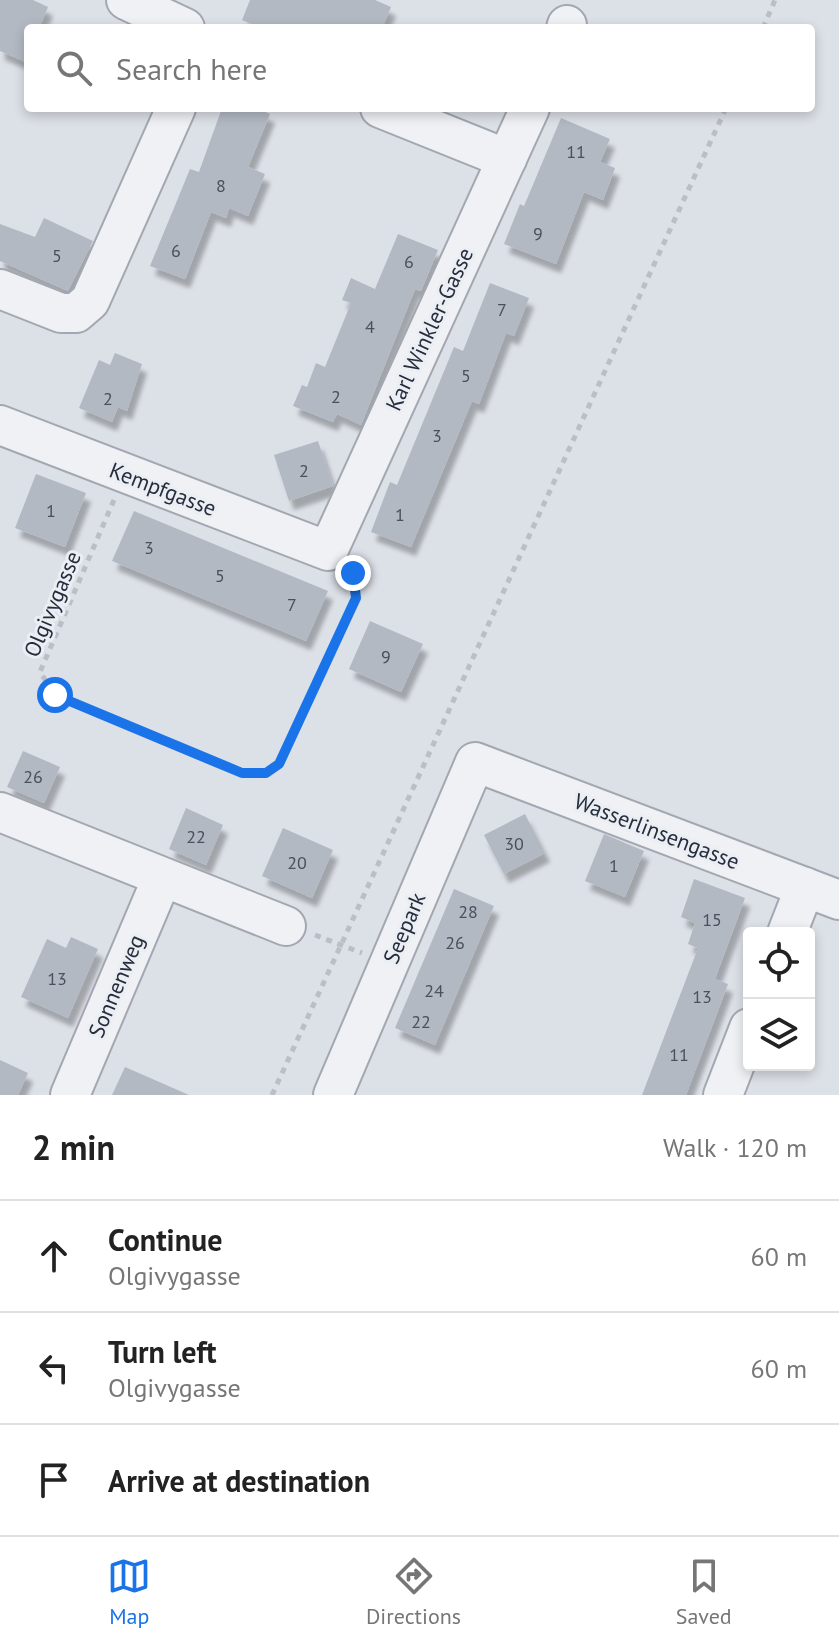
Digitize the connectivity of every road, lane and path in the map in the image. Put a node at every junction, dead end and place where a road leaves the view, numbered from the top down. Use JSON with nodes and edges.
{"nodes":[{"id":1,"x":126,"y":0,"type":"edge"},
{"id":2,"x":775,"y":0,"type":"edge"},
{"id":3,"x":177,"y":24,"type":"edge"},
{"id":4,"x":765,"y":24,"type":"edge"},
{"id":5,"x":174,"y":112,"type":"edge"},
{"id":6,"x":390,"y":112,"type":"edge"},
{"id":7,"x":528,"y":112,"type":"edge"},
{"id":8,"x":724,"y":112,"type":"edge"},
{"id":9,"x":507,"y":159,"type":"junction"},
{"id":10,"x":0,"y":289,"type":"edge"},
{"id":11,"x":0,"y":425,"type":"edge"},
{"id":12,"x":125,"y":475,"type":"junction"},
{"id":13,"x":328,"y":551,"type":"junction"},
{"id":14,"x":475,"y":762,"type":"joint"},
{"id":15,"x":0,"y":812,"type":"edge"},
{"id":16,"x":162,"y":878,"type":"junction"},
{"id":17,"x":822,"y":893,"type":"edge"},
{"id":18,"x":286,"y":926,"type":"joint"},
{"id":19,"x":792,"y":927,"type":"edge"},
{"id":20,"x":341,"y":944,"type":"junction"},
{"id":21,"x":389,"y":964,"type":"junction"},
{"id":22,"x":743,"y":1043,"type":"edge"},
{"id":23,"x":70,"y":1095,"type":"edge"},
{"id":24,"x":272,"y":1095,"type":"edge"},
{"id":25,"x":333,"y":1095,"type":"edge"},
{"id":26,"x":723,"y":1095,"type":"edge"}],
"edges":[{"from":1,"to":3,"type":"street"},
{"from":2,"to":4,"type":"path"},
{"from":5,"to":10,"type":"street"},
{"from":6,"to":9,"type":"street"},
{"from":7,"to":9,"type":"street","name":"Karl Winkler-Gasse"},
{"from":8,"to":20,"type":"path"},
{"from":9,"to":13,"type":"street","name":"Karl Winkler-Gasse"},
{"from":11,"to":12,"type":"street","name":"Kempfgasse"},
{"from":12,"to":13,"type":"street","name":"Kempfgasse"},
{"from":12,"to":13,"type":"path","name":"Olgivygasse"},
{"from":14,"to":17,"type":"street","name":"Wasserlinsengasse"},
{"from":14,"to":21,"type":"street","name":"Seepark"},
{"from":15,"to":16,"type":"street"},
{"from":16,"to":18,"type":"street"},
{"from":16,"to":23,"type":"street","name":"Sonnenweg"},
{"from":17,"to":19,"type":"street"},
{"from":18,"to":20,"type":"path"},
{"from":20,"to":21,"type":"path"},
{"from":20,"to":24,"type":"path"},
{"from":21,"to":25,"type":"street","name":"Seepark"},
{"from":22,"to":26,"type":"street"}]}
